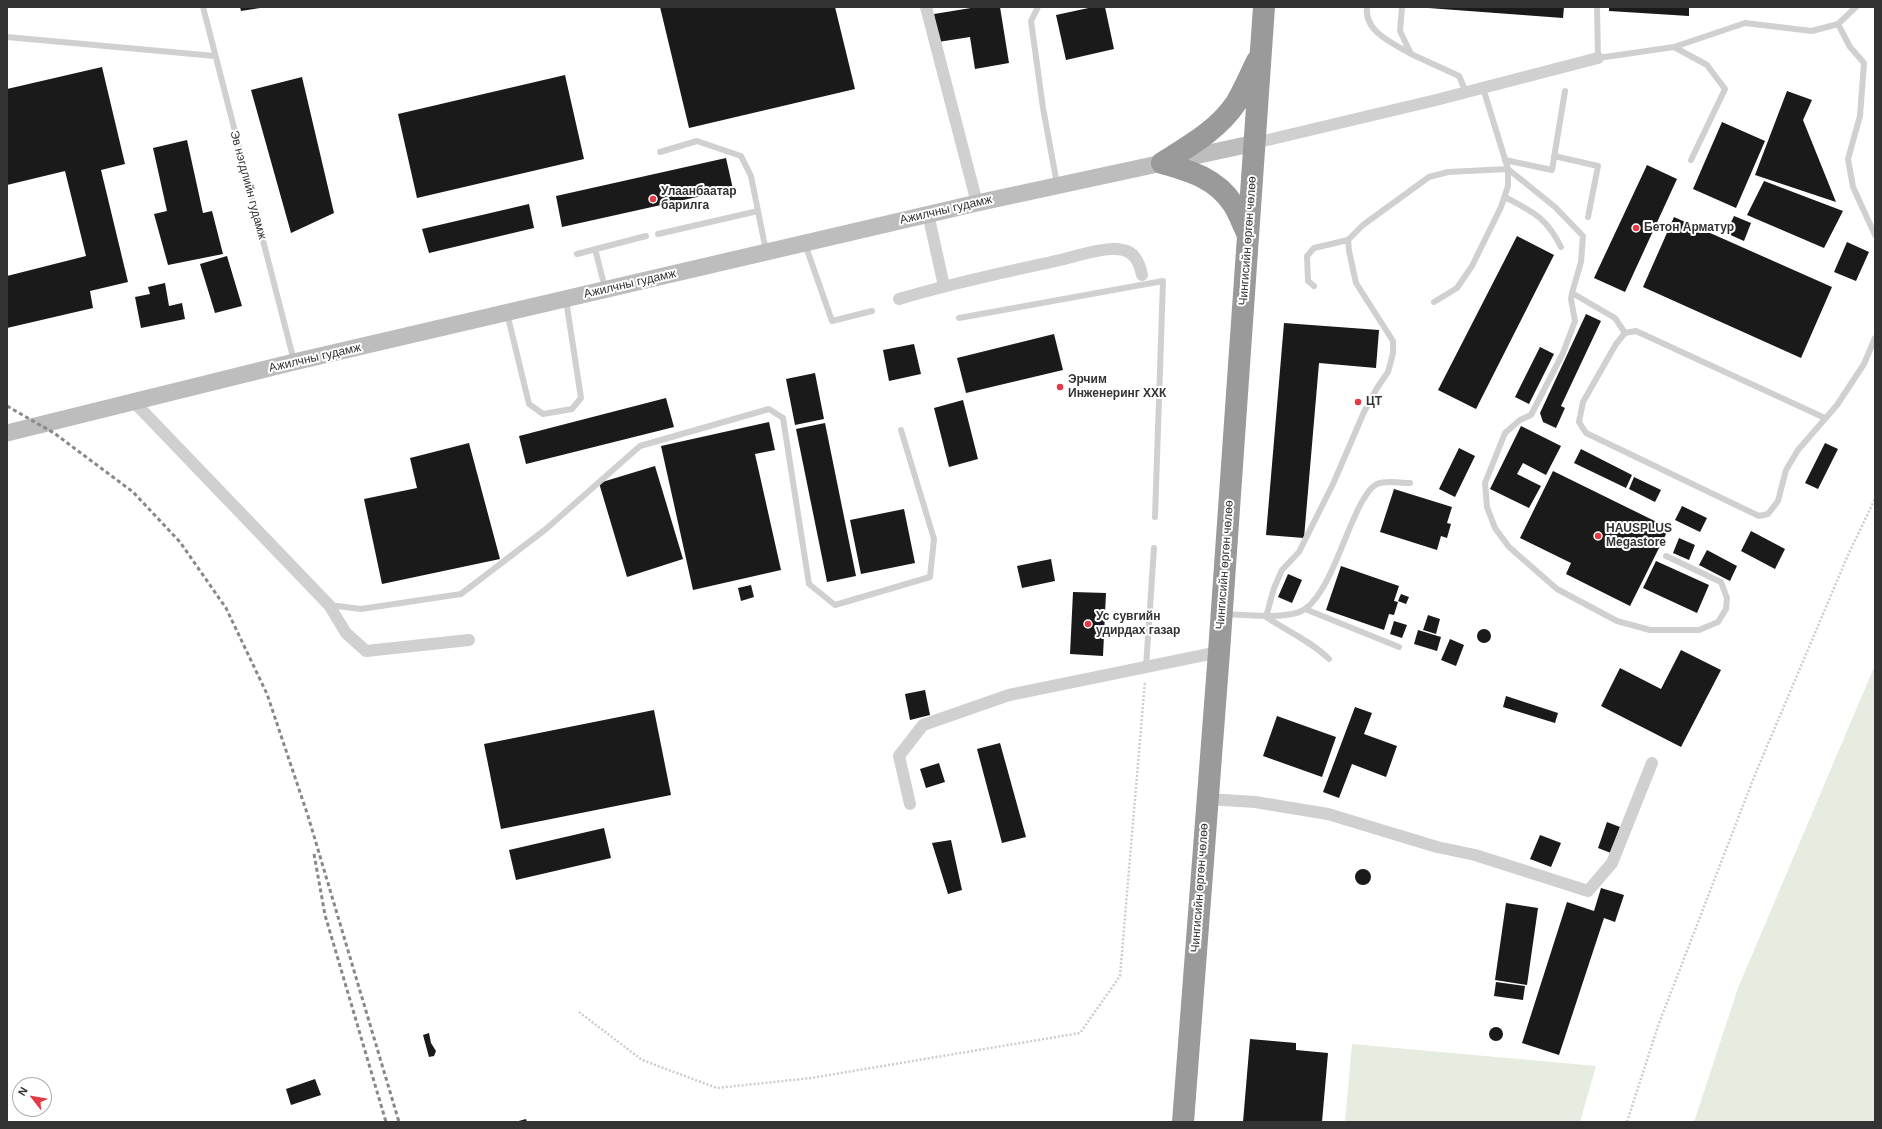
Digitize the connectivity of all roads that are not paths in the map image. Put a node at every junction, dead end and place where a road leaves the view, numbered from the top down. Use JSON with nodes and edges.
{"nodes":[{"id":1,"x":204,"y":7,"type":"edge"},
{"id":2,"x":926,"y":7,"type":"edge"},
{"id":3,"x":1038,"y":7,"type":"edge"},
{"id":4,"x":1264,"y":7,"type":"edge"},
{"id":5,"x":1367,"y":7,"type":"edge"},
{"id":6,"x":1402,"y":7,"type":"edge"},
{"id":7,"x":1597,"y":7,"type":"edge"},
{"id":8,"x":1856,"y":7,"type":"edge"},
{"id":9,"x":1838,"y":24,"type":"junction"},
{"id":10,"x":7,"y":37,"type":"edge"},
{"id":11,"x":1674,"y":47,"type":"junction"},
{"id":12,"x":1261,"y":53,"type":"junction"},
{"id":13,"x":1411,"y":54,"type":"junction"},
{"id":14,"x":215,"y":56,"type":"junction"},
{"id":15,"x":1598,"y":58,"type":"junction"},
{"id":16,"x":1483,"y":88,"type":"junction"},
{"id":17,"x":1565,"y":91,"type":"dead end"},
{"id":18,"x":1466,"y":92,"type":"junction"},
{"id":19,"x":1255,"y":143,"type":"junction"},
{"id":20,"x":660,"y":152,"type":"dead end"},
{"id":21,"x":1554,"y":156,"type":"junction"},
{"id":22,"x":1505,"y":160,"type":"junction"},
{"id":23,"x":1691,"y":160,"type":"dead end"},
{"id":24,"x":1162,"y":163,"type":"junction"},
{"id":25,"x":1508,"y":169,"type":"junction"},
{"id":26,"x":1057,"y":186,"type":"junction"},
{"id":27,"x":1505,"y":197,"type":"junction"},
{"id":28,"x":977,"y":203,"type":"junction"},
{"id":29,"x":758,"y":211,"type":"junction"},
{"id":30,"x":928,"y":214,"type":"junction"},
{"id":31,"x":1588,"y":217,"type":"dead end"},
{"id":32,"x":658,"y":234,"type":"dead end"},
{"id":33,"x":1248,"y":235,"type":"junction"},
{"id":34,"x":1875,"y":235,"type":"edge"},
{"id":35,"x":646,"y":236,"type":"dead end"},
{"id":36,"x":1348,"y":240,"type":"junction"},
{"id":37,"x":805,"y":243,"type":"junction"},
{"id":38,"x":1561,"y":247,"type":"dead end"},
{"id":39,"x":595,"y":249,"type":"junction"},
{"id":40,"x":766,"y":252,"type":"junction"},
{"id":41,"x":577,"y":254,"type":"dead end"},
{"id":42,"x":1142,"y":275,"type":"dead end"},
{"id":43,"x":944,"y":286,"type":"junction"},
{"id":44,"x":1314,"y":286,"type":"dead end"},
{"id":45,"x":605,"y":290,"type":"junction"},
{"id":46,"x":1572,"y":293,"type":"junction"},
{"id":47,"x":566,"y":299,"type":"junction"},
{"id":48,"x":899,"y":299,"type":"dead end"},
{"id":49,"x":1434,"y":302,"type":"dead end"},
{"id":50,"x":872,"y":311,"type":"dead end"},
{"id":51,"x":507,"y":313,"type":"junction"},
{"id":52,"x":959,"y":318,"type":"dead end"},
{"id":53,"x":1625,"y":333,"type":"junction"},
{"id":54,"x":1875,"y":338,"type":"edge"},
{"id":55,"x":294,"y":362,"type":"junction"},
{"id":56,"x":134,"y":402,"type":"junction"},
{"id":57,"x":1825,"y":418,"type":"junction"},
{"id":58,"x":901,"y":430,"type":"dead end"},
{"id":59,"x":7,"y":433,"type":"edge"},
{"id":60,"x":1410,"y":484,"type":"dead end"},
{"id":61,"x":1156,"y":517,"type":"dead end"},
{"id":62,"x":1154,"y":548,"type":"dead end"},
{"id":63,"x":1666,"y":556,"type":"dead end"},
{"id":64,"x":329,"y":605,"type":"junction"},
{"id":65,"x":1305,"y":609,"type":"junction"},
{"id":66,"x":1221,"y":614,"type":"junction"},
{"id":67,"x":1266,"y":617,"type":"junction"},
{"id":68,"x":469,"y":640,"type":"dead end"},
{"id":69,"x":1399,"y":647,"type":"dead end"},
{"id":70,"x":1219,"y":652,"type":"junction"},
{"id":71,"x":1329,"y":658,"type":"dead end"},
{"id":72,"x":1146,"y":667,"type":"junction"},
{"id":73,"x":1652,"y":763,"type":"dead end"},
{"id":74,"x":1207,"y":799,"type":"junction"},
{"id":75,"x":910,"y":804,"type":"dead end"},
{"id":76,"x":1183,"y":1122,"type":"edge"}],
"edges":[{"from":1,"to":14,"type":"lane","name":"Эв нэгдлийн гудамж"},
{"from":2,"to":28,"type":"street"},
{"from":3,"to":26,"type":"lane"},
{"from":4,"to":12,"type":"highway","name":"Чингисийн өргөн чөлөө"},
{"from":5,"to":13,"type":"lane"},
{"from":6,"to":13,"type":"lane"},
{"from":7,"to":15,"type":"lane"},
{"from":8,"to":9,"type":"lane"},
{"from":9,"to":11,"type":"lane"},
{"from":9,"to":34,"type":"lane"},
{"from":10,"to":14,"type":"lane"},
{"from":11,"to":15,"type":"lane"},
{"from":11,"to":23,"type":"lane"},
{"from":12,"to":19,"type":"highway","name":"Чингисийн өргөн чөлөө"},
{"from":12,"to":24,"type":"highway"},
{"from":13,"to":18,"type":"lane"},
{"from":14,"to":55,"type":"lane","name":"Эв нэгдлийн гудамж"},
{"from":15,"to":16,"type":"street"},
{"from":16,"to":18,"type":"street"},
{"from":16,"to":22,"type":"lane"},
{"from":17,"to":21,"type":"lane"},
{"from":18,"to":19,"type":"street"},
{"from":19,"to":24,"type":"main road","name":"Ажилчны гудамж"},
{"from":19,"to":33,"type":"highway","name":"Чингисийн өргөн чөлөө"},
{"from":20,"to":29,"type":"lane"},
{"from":21,"to":22,"type":"lane"},
{"from":21,"to":31,"type":"lane"},
{"from":22,"to":25,"type":"lane"},
{"from":24,"to":26,"type":"main road","name":"Ажилчны гудамж"},
{"from":24,"to":33,"type":"highway"},
{"from":25,"to":27,"type":"lane"},
{"from":25,"to":36,"type":"lane"},
{"from":25,"to":46,"type":"lane"},
{"from":26,"to":28,"type":"main road","name":"Ажилчны гудамж"},
{"from":27,"to":38,"type":"lane"},
{"from":27,"to":49,"type":"lane"},
{"from":28,"to":30,"type":"main road","name":"Ажилчны гудамж"},
{"from":29,"to":32,"type":"lane"},
{"from":29,"to":40,"type":"lane"},
{"from":30,"to":37,"type":"main road","name":"Ажилчны гудамж"},
{"from":30,"to":43,"type":"street"},
{"from":33,"to":66,"type":"highway","name":"Чингисийн өргөн чөлөө"},
{"from":35,"to":39,"type":"lane"},
{"from":36,"to":44,"type":"lane"},
{"from":36,"to":67,"type":"lane"},
{"from":37,"to":40,"type":"main road","name":"Ажилчны гудамж"},
{"from":37,"to":50,"type":"lane"},
{"from":39,"to":41,"type":"lane"},
{"from":39,"to":45,"type":"lane"},
{"from":40,"to":45,"type":"main road","name":"Ажилчны гудамж"},
{"from":42,"to":43,"type":"street"},
{"from":43,"to":48,"type":"street"},
{"from":45,"to":47,"type":"main road","name":"Ажилчны гудамж"},
{"from":46,"to":53,"type":"lane"},
{"from":46,"to":63,"type":"lane"},
{"from":47,"to":51,"type":"main road","name":"Ажилчны гудамж"},
{"from":47,"to":51,"type":"lane"},
{"from":51,"to":55,"type":"main road","name":"Ажилчны гудамж"},
{"from":52,"to":61,"type":"lane"},
{"from":53,"to":57,"type":"lane"},
{"from":53,"to":57,"type":"lane"},
{"from":54,"to":57,"type":"lane"},
{"from":55,"to":56,"type":"main road","name":"Ажилчны гудамж"},
{"from":56,"to":59,"type":"main road","name":"Ажилчны гудамж"},
{"from":56,"to":64,"type":"street"},
{"from":58,"to":64,"type":"lane"},
{"from":60,"to":65,"type":"lane"},
{"from":62,"to":72,"type":"lane"},
{"from":64,"to":68,"type":"street"},
{"from":65,"to":67,"type":"lane"},
{"from":65,"to":69,"type":"lane"},
{"from":66,"to":67,"type":"lane"},
{"from":66,"to":70,"type":"highway","name":"Чингисийн өргөн чөлөө"},
{"from":67,"to":71,"type":"lane"},
{"from":70,"to":72,"type":"street"},
{"from":70,"to":74,"type":"highway","name":"Чингисийн өргөн чөлөө"},
{"from":72,"to":75,"type":"street"},
{"from":73,"to":74,"type":"street"},
{"from":74,"to":76,"type":"highway","name":"Чингисийн өргөн чөлөө"}]}
